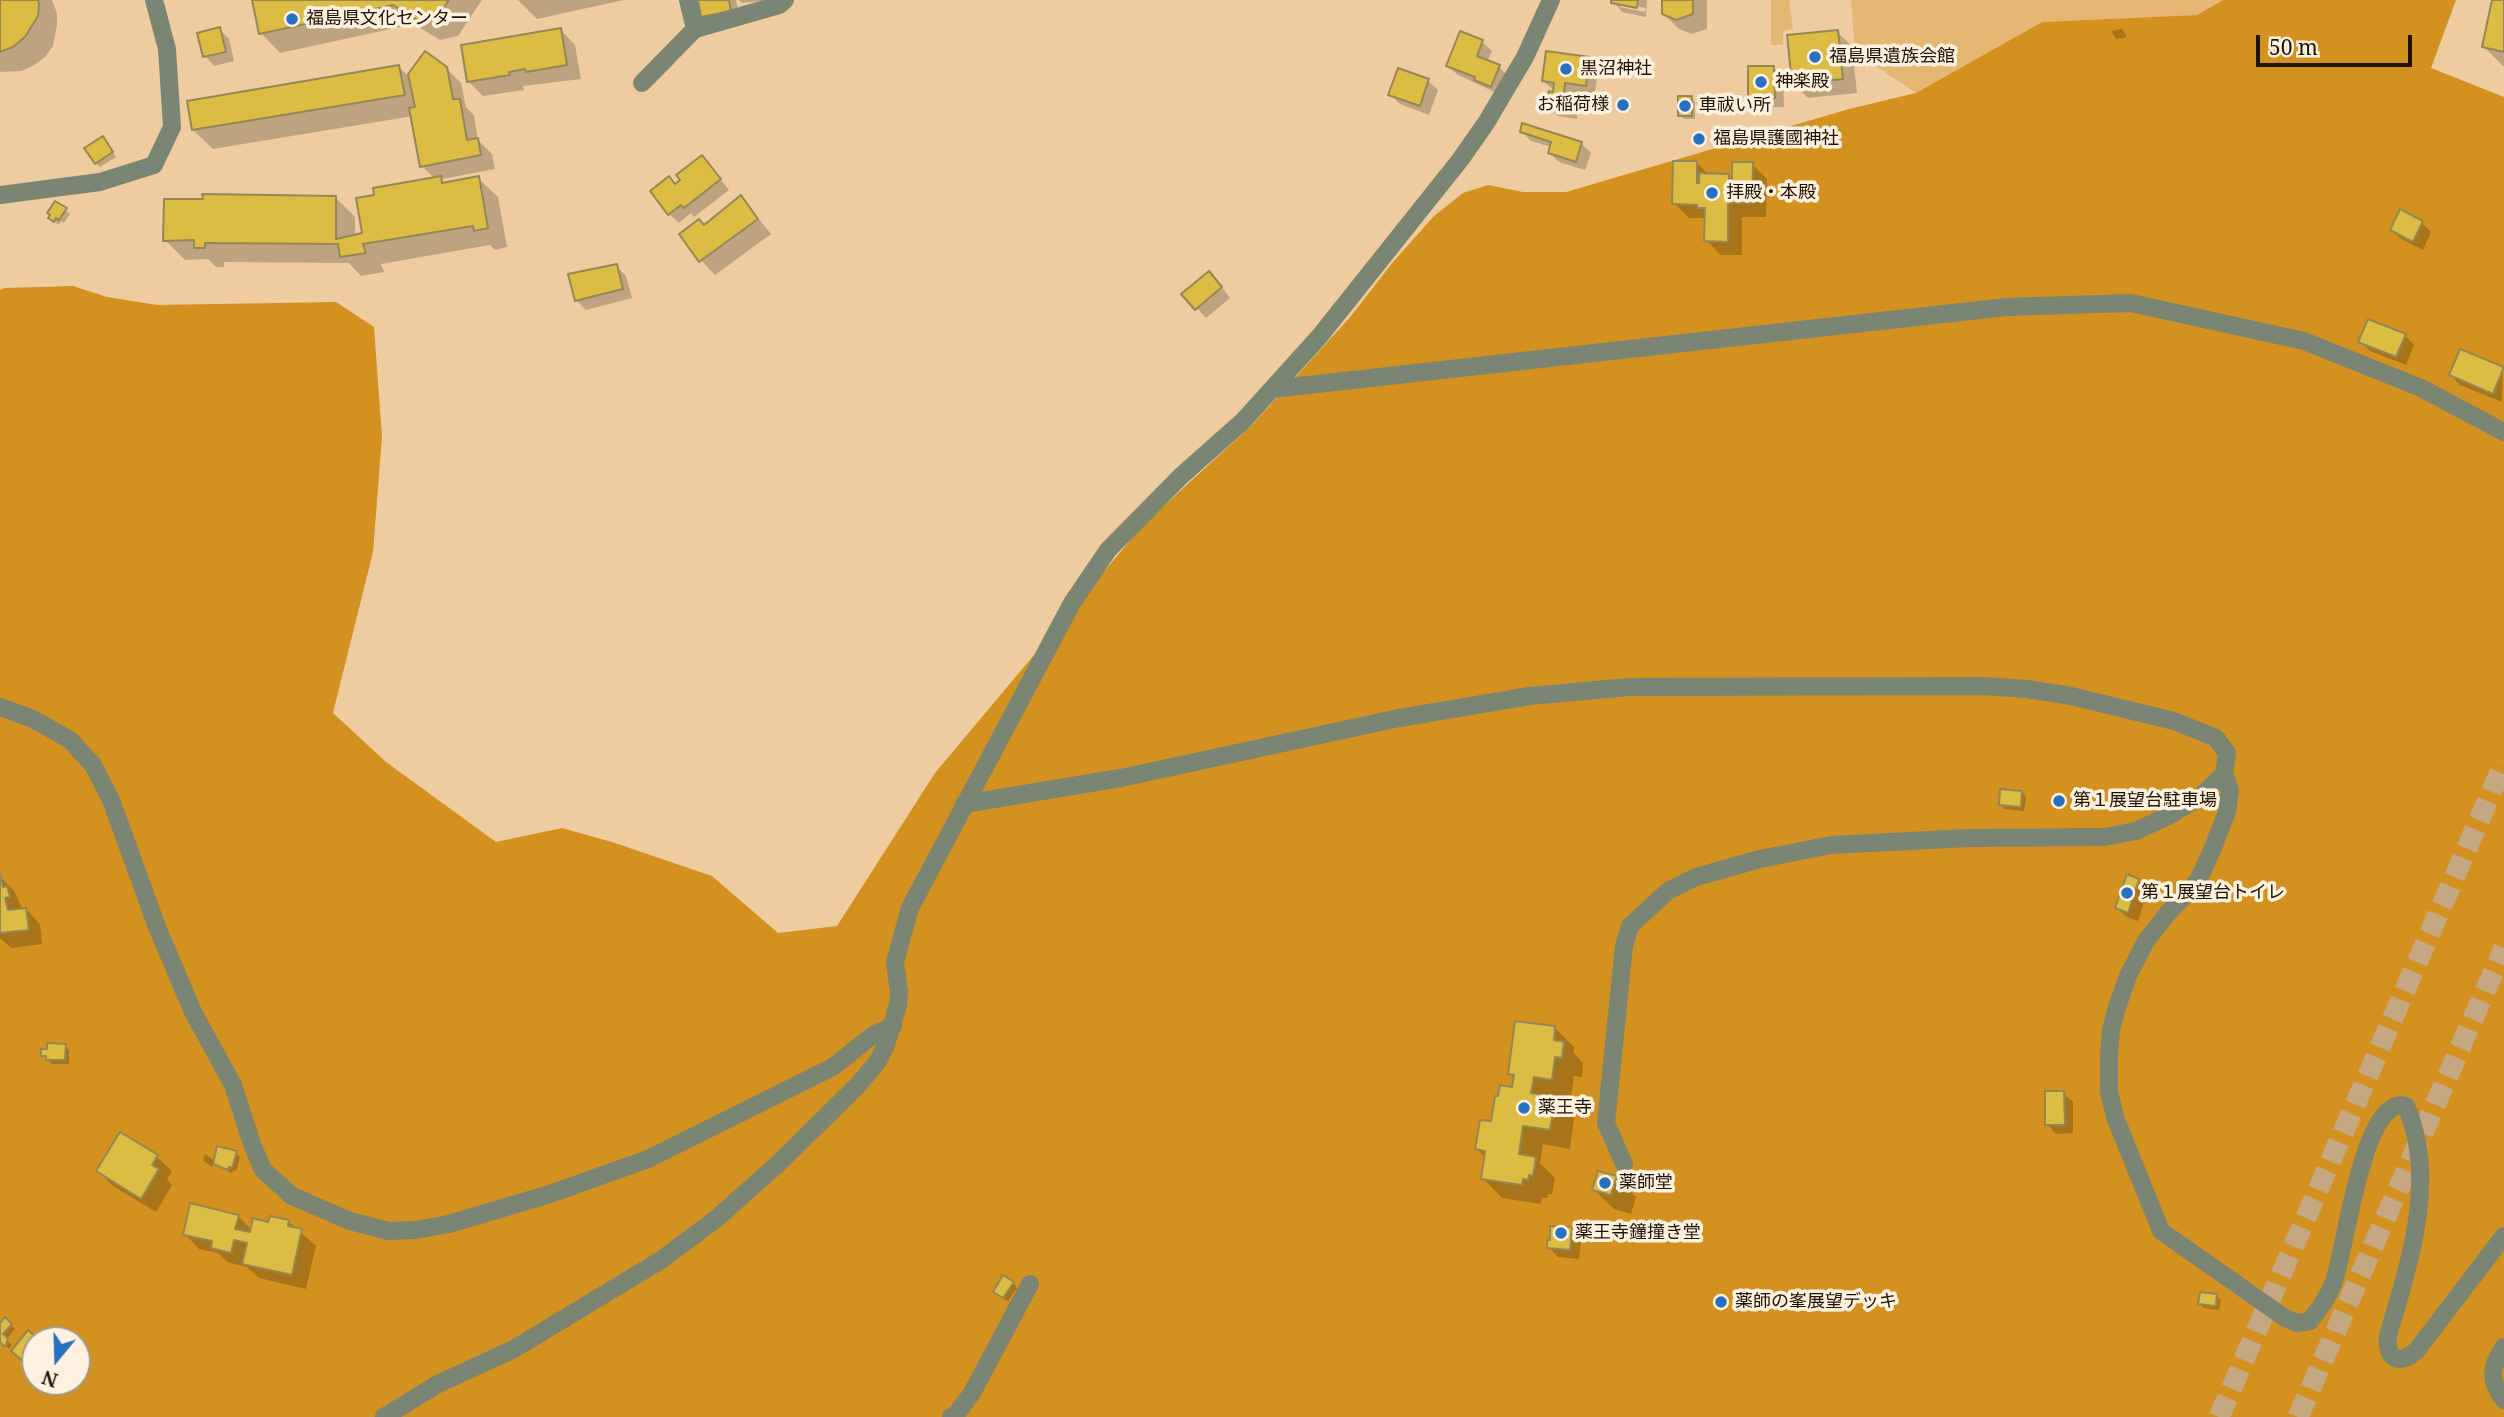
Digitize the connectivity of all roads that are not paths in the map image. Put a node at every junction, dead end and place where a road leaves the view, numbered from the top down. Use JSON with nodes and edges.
{"nodes":[{"id":1,"x":154,"y":0,"type":"edge"},
{"id":2,"x":688,"y":0,"type":"edge"},
{"id":3,"x":785,"y":0,"type":"edge"},
{"id":4,"x":1551,"y":0,"type":"edge"},
{"id":5,"x":695,"y":29,"type":"junction"},
{"id":6,"x":642,"y":83,"type":"dead end"},
{"id":7,"x":0,"y":195,"type":"edge"},
{"id":8,"x":1272,"y":389,"type":"junction"},
{"id":9,"x":2504,"y":432,"type":"edge"},
{"id":10,"x":0,"y":707,"type":"edge"},
{"id":11,"x":2224,"y":774,"type":"junction"},
{"id":12,"x":964,"y":804,"type":"junction"},
{"id":13,"x":893,"y":1026,"type":"junction"},
{"id":14,"x":1624,"y":1164,"type":"dead end"},
{"id":15,"x":2504,"y":1236,"type":"edge"},
{"id":16,"x":1030,"y":1284,"type":"dead end"},
{"id":17,"x":2504,"y":1347,"type":"edge"},
{"id":18,"x":2504,"y":1400,"type":"edge"},
{"id":19,"x":384,"y":1417,"type":"edge"},
{"id":20,"x":951,"y":1417,"type":"edge"}],
"edges":[{"from":1,"to":7,"type":"street"},
{"from":2,"to":5,"type":"street"},
{"from":3,"to":5,"type":"street"},
{"from":4,"to":8,"type":"street"},
{"from":5,"to":6,"type":"street"},
{"from":8,"to":9,"type":"street"},
{"from":8,"to":12,"type":"street"},
{"from":10,"to":13,"type":"street"},
{"from":11,"to":12,"type":"street"},
{"from":11,"to":14,"type":"street"},
{"from":11,"to":15,"type":"street"},
{"from":12,"to":13,"type":"street"},
{"from":13,"to":19,"type":"street"},
{"from":16,"to":20,"type":"street"},
{"from":17,"to":18,"type":"street"}]}
